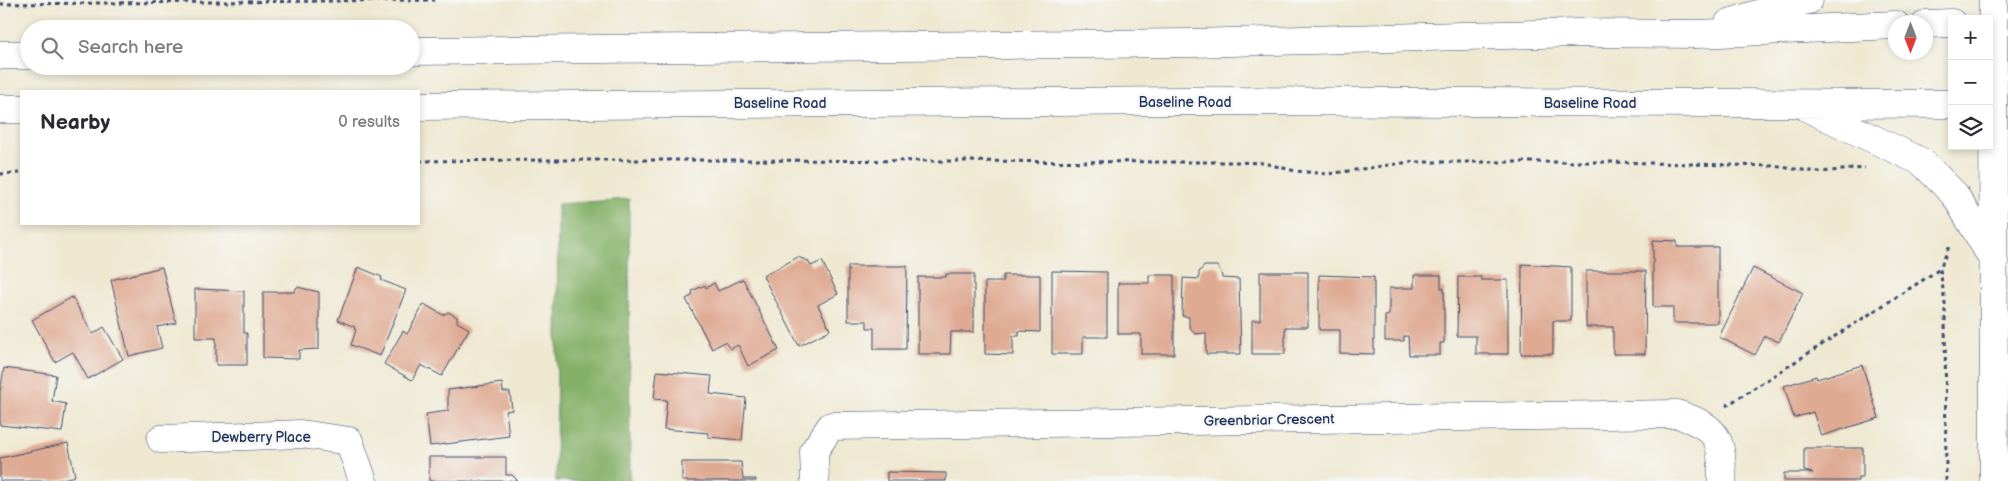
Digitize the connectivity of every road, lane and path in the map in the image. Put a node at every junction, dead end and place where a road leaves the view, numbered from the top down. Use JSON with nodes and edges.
{"nodes":[{"id":1,"x":435,"y":0,"type":"edge"},
{"id":2,"x":1809,"y":0,"type":"edge"},
{"id":3,"x":0,"y":4,"type":"edge"},
{"id":4,"x":1998,"y":21,"type":"edge"},
{"id":5,"x":1948,"y":23,"type":"edge"},
{"id":6,"x":1933,"y":24,"type":"edge"},
{"id":7,"x":1888,"y":25,"type":"edge"},
{"id":8,"x":1697,"y":34,"type":"junction"},
{"id":9,"x":420,"y":51,"type":"edge"},
{"id":10,"x":0,"y":55,"type":"edge"},
{"id":11,"x":20,"y":55,"type":"edge"},
{"id":12,"x":1800,"y":104,"type":"junction"},
{"id":13,"x":1948,"y":104,"type":"edge"},
{"id":14,"x":1997,"y":105,"type":"edge"},
{"id":15,"x":420,"y":106,"type":"edge"},
{"id":16,"x":0,"y":109,"type":"edge"},
{"id":17,"x":20,"y":109,"type":"edge"},
{"id":18,"x":420,"y":161,"type":"edge"},
{"id":19,"x":1874,"y":168,"type":"dead end"},
{"id":20,"x":20,"y":173,"type":"edge"},
{"id":21,"x":0,"y":174,"type":"edge"},
{"id":22,"x":1994,"y":261,"type":"junction"},
{"id":23,"x":1700,"y":422,"type":"junction"},
{"id":24,"x":161,"y":439,"type":"dead end"},
{"id":25,"x":363,"y":481,"type":"edge"},
{"id":26,"x":815,"y":481,"type":"edge"},
{"id":27,"x":1722,"y":481,"type":"edge"},
{"id":28,"x":1946,"y":481,"type":"edge"},
{"id":29,"x":1994,"y":481,"type":"edge"}],
"edges":[{"from":1,"to":3,"type":"path"},
{"from":2,"to":8,"type":"main road"},
{"from":4,"to":14,"type":"main road"},
{"from":5,"to":6,"type":"main road"},
{"from":7,"to":8,"type":"main road"},
{"from":8,"to":9,"type":"main road"},
{"from":10,"to":11,"type":"main road"},
{"from":12,"to":13,"type":"main road","name":"Baseline Road"},
{"from":12,"to":15,"type":"main road","name":"Baseline Road"},
{"from":12,"to":22,"type":"main road"},
{"from":14,"to":22,"type":"main road"},
{"from":16,"to":17,"type":"main road"},
{"from":18,"to":19,"type":"path"},
{"from":20,"to":21,"type":"path"},
{"from":22,"to":29,"type":"main road"},
{"from":23,"to":26,"type":"main road","name":"Greenbriar Crescent"},
{"from":23,"to":27,"type":"main road","name":"Greenbriar Crescent"},
{"from":23,"to":28,"type":"path"},
{"from":24,"to":25,"type":"main road","name":"Dewberry Place"}]}
